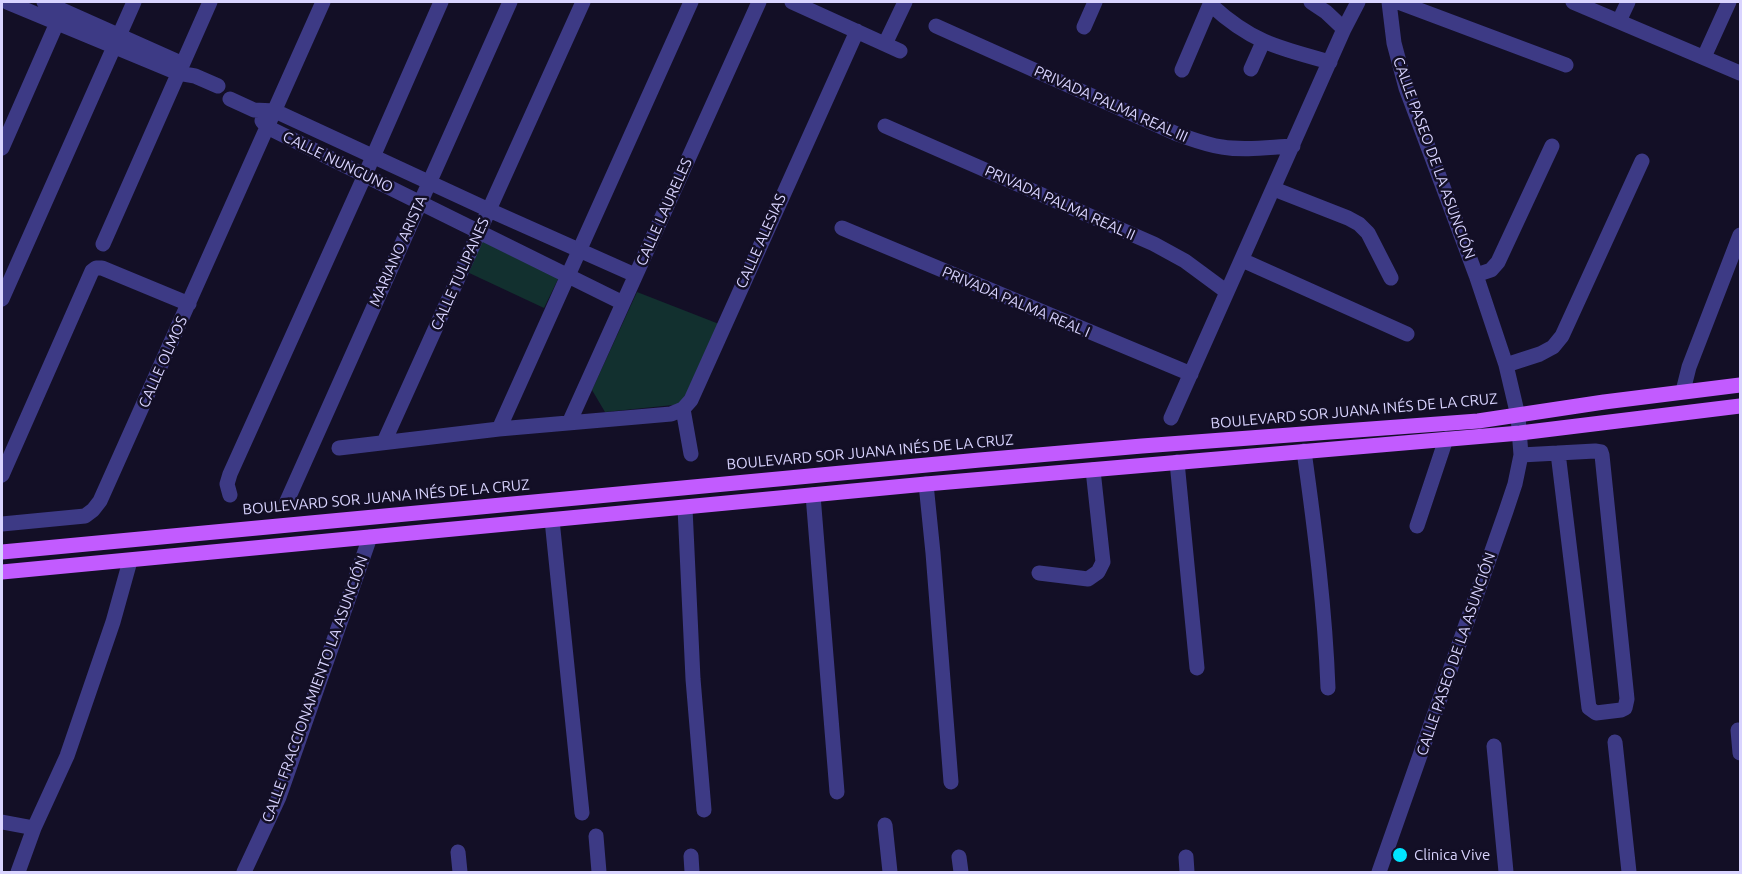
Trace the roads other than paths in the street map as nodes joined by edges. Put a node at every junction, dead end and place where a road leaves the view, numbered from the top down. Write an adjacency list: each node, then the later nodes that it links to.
1 (7, 2): 22 (street)
2 (44, 2): 22 (street)
3 (134, 2): 28 (street)
4 (210, 2): 35 (street)
5 (323, 2): 42 (street, CALLE OLMOS)
6 (441, 2): 48 (street)
7 (510, 2): 51 (street, MARIANO ARISTA)
8 (583, 2): 54 (street, CALLE TULIPANES)
9 (691, 2): 60 (street)
10 (759, 2): 61 (street, CALLE LAURELES)
11 (792, 2): 27 (street)
12 (905, 2): 30 (street)
13 (1095, 2): 25 (street)
14 (1311, 2): 26 (street)
15 (1358, 2): 26 (street)
16 (1389, 2): 62 (street, CALLE PASEO DE LA ASUNCIÓN)
17 (1398, 2): 34 (street)
18 (1573, 2): 23 (street)
19 (1628, 2): 23 (street)
20 (1730, 2): 32 (street)
21 (1211, 3): 29 (street); 37 (street)
22 (62, 12): 28 (street); 47 (street)
23 (1619, 21): 32 (street)
24 (936, 26): 45 (street, PRIVADA PALMA REAL III)
25 (1084, 27)
26 (1344, 29): 33 (street)
27 (857, 31): 30 (street); 74 (street, CALLE ALESIAS)
28 (117, 41): 35 (street); 65 (street)
29 (1263, 42): 33 (street); 36 (street)
30 (885, 44): 31 (street)
31 (900, 51)
32 (1704, 57): 38 (street)
33 (1330, 62): 45 (street)
34 (1566, 65)
35 (180, 69): 39 (street); 58 (street)
36 (1251, 69)
37 (1182, 70)
38 (1740, 73)
39 (218, 86)
40 (230, 99): 41 (street, CALLE NUNGUNO)
41 (254, 110): 42 (street, CALLE NUNGUNO); 44 (street, CALLE NUNGUNO)
42 (275, 111): 44 (street, CALLE OLMOS); 48 (street, CALLE NUNGUNO)
43 (885, 126): 64 (street, PRIVADA PALMA REAL II)
44 (267, 127): 50 (street, CALLE NUNGUNO); 67 (street, CALLE OLMOS)
45 (1293, 146): 52 (street)
46 (1552, 146): 62 (street)
47 (2, 148)
48 (373, 156): 50 (street); 51 (street, CALLE NUNGUNO)
49 (1642, 161): 69 (street)
50 (365, 175): 53 (street, CALLE NUNGUNO); 91 (street)
51 (429, 183): 53 (street, MARIANO ARISTA); 54 (street, CALLE NUNGUNO)
52 (1274, 189): 59 (street); 63 (street)
53 (420, 202): 56 (street, CALLE NUNGUNO); 93 (street, MARIANO ARISTA)
54 (489, 210): 56 (street, CALLE TULIPANES); 60 (street, CALLE NUNGUNO)
55 (842, 228): 70 (street, PRIVADA PALMA REAL I)
56 (479, 232): 60 (street, CALLE NUNGUNO); 81 (street, CALLE TULIPANES)
57 (1740, 235): 72 (street)
58 (103, 244)
59 (1242, 260): 64 (street); 68 (street)
60 (573, 263): 61 (street, CALLE NUNGUNO); 66 (street, CALLE NUNGUNO); 78 (street)
61 (635, 275): 66 (street, CALLE LAURELES)
62 (1476, 275): 69 (street, CALLE PASEO DE LA ASUNCIÓN)
63 (1391, 278)
64 (1227, 292): 70 (street)
65 (2, 299)
66 (623, 303): 77 (street, CALLE LAURELES)
67 (189, 304): 89 (street); 96 (street, CALLE OLMOS)
68 (1407, 334)
69 (1506, 365): 75 (street, CALLE PASEO DE LA ASUNCIÓN)
70 (1191, 374): 76 (street)
71 (1740, 385): 72 (main road, BOULEVARD SOR JUANA INÉS DE LA CRUZ)
72 (1683, 392): 75 (main road, BOULEVARD SOR JUANA INÉS DE LA CRUZ)
73 (1740, 406): 79 (main road)
74 (683, 409): 77 (street); 85 (street)
75 (1518, 416): 79 (street); 99 (main road, BOULEVARD SOR JUANA INÉS DE LA CRUZ)
76 (1171, 418)
77 (569, 423): 78 (street)
78 (499, 429): 81 (street)
79 (1520, 433): 80 (main road); 86 (street, CALLE PASEO DE LA ASUNCIÓN)
80 (1446, 439): 83 (main road); 97 (street)
81 (384, 442): 82 (street)
82 (339, 448)
83 (1304, 452): 87 (main road); 104 (street)
84 (1558, 453): 84 (street); 86 (street)
85 (691, 454)
86 (1521, 455): 127 (street, CALLE PASEO DE LA ASUNCIÓN)
87 (1177, 462): 88 (main road); 103 (street)
88 (1093, 470): 90 (main road); 102 (street)
89 (2, 476)
90 (927, 484): 92 (main road); 109 (street)
91 (230, 495)
92 (813, 495): 94 (main road); 110 (street)
93 (287, 501)
94 (685, 508): 95 (main road); 111 (street)
95 (552, 520): 98 (main road); 112 (street)
96 (2, 524)
97 (1417, 526)
98 (370, 537): 100 (main road); 121 (street, CALLE FRACCIONAMIENTO LA ASUNCIÓN)
99 (2, 552)
100 (130, 561): 101 (main road); 115 (street)
101 (2, 573)
102 (1040, 573)
103 (1197, 668)
104 (1328, 688)
105 (1738, 730): 108 (street)
106 (1615, 742): 129 (street)
107 (1494, 746): 128 (street)
108 (1740, 753)
109 (951, 782)
110 (837, 792)
111 (704, 810)
112 (582, 813)
113 (2, 822): 115 (street)
114 (885, 825): 125 (street)
115 (34, 828): 120 (street)
116 (596, 836): 123 (street)
117 (458, 852): 122 (street)
118 (691, 856): 124 (street)
119 (1186, 856): 126 (street)
120 (18, 873)
121 (244, 873)
122 (459, 873)
123 (599, 873)
124 (692, 873)
125 (890, 873)
126 (1187, 873)
127 (1379, 873)
128 (1506, 873)
129 (1629, 873)

